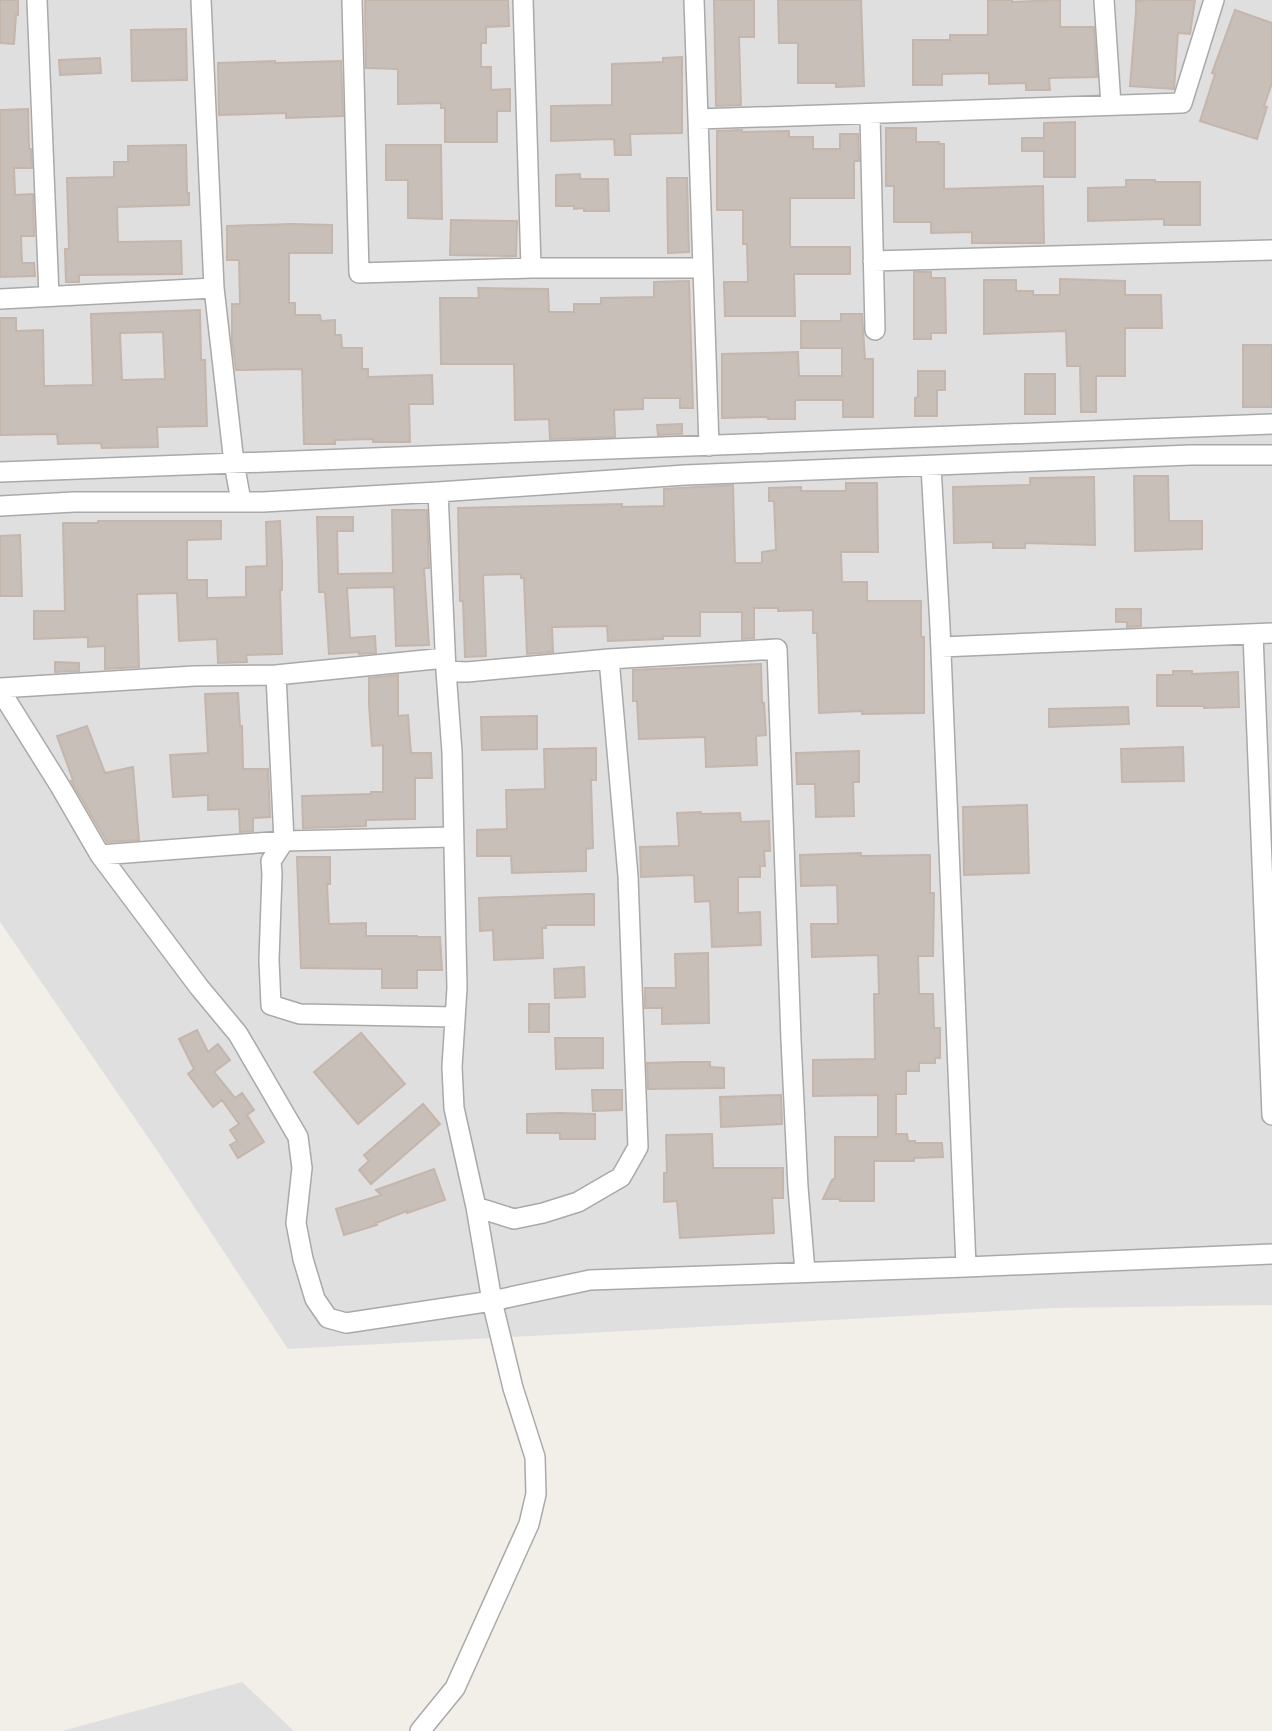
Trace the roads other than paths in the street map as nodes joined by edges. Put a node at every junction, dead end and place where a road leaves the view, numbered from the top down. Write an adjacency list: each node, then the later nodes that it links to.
1 (37, 0): 16 (street)
2 (201, 0): 15 (street)
3 (352, 0): 13 (street)
4 (523, 0): 13 (street)
5 (694, 0): 10 (street)
6 (1104, 0): 8 (street)
7 (1214, 0): 8 (street)
8 (1111, 105): 9 (street)
9 (870, 114): 10 (street); 12 (street)
10 (698, 120): 14 (street)
11 (1272, 250): 12 (street)
12 (873, 261): 18 (street)
13 (531, 268): 14 (street)
14 (703, 268): 20 (street)
15 (214, 288): 16 (street); 22 (street)
16 (49, 296): 17 (street)
17 (0, 299)
18 (875, 330)
19 (1272, 424): 20 (street)
20 (717, 446): 22 (street); 26 (street)
21 (1272, 455): 23 (street)
22 (234, 463): 24 (street); 28 (street)
23 (931, 466): 26 (street); 32 (street)
24 (73, 469): 25 (street); 29 (street)
25 (0, 472)
26 (730, 473): 27 (street)
27 (438, 492): 28 (street); 34 (street)
28 (241, 501): 29 (street)
29 (74, 502): 30 (street)
30 (0, 506)
31 (1263, 634): 32 (street); 41 (street)
32 (941, 647): 44 (street)
33 (609, 659): 34 (street); 42 (street); 45 (street)
34 (446, 665): 35 (street); 37 (street)
35 (276, 674): 36 (street); 38 (street)
36 (0, 689): 39 (street)
37 (453, 837): 38 (street); 40 (street)
38 (284, 841): 39 (street); 40 (street)
39 (100, 855): 46 (street)
40 (454, 1017): 42 (street)
41 (1272, 1115)
42 (475, 1207): 46 (street)
43 (1272, 1254): 44 (street)
44 (966, 1267): 45 (street)
45 (805, 1272): 46 (street)
46 (492, 1301): 47 (street)
47 (419, 1731)

